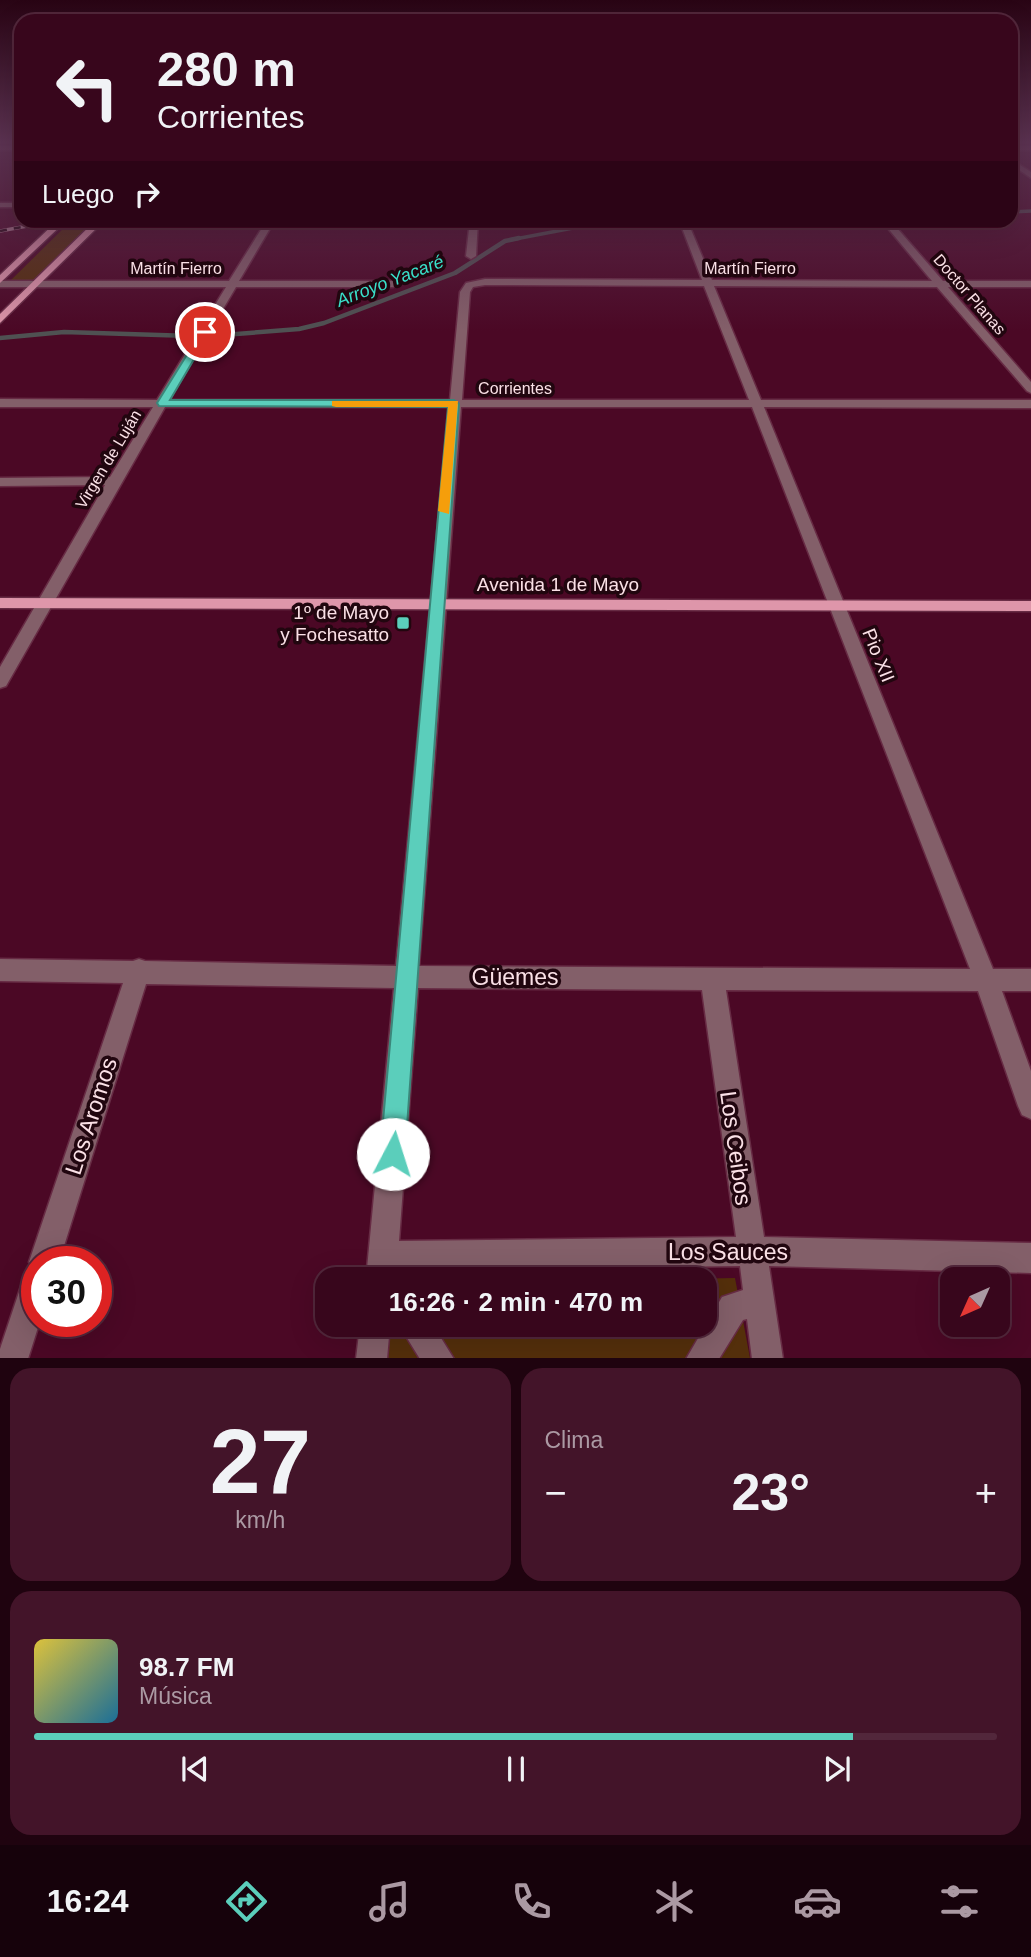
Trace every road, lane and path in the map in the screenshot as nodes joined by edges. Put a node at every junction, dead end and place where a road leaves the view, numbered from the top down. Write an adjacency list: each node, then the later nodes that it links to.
1 (55, 228): 8 (main road)
2 (93, 228): 9 (main road)
3 (266, 228): 10 (street, Virgen de Luján)
4 (473, 228): 7 (street)
5 (686, 228): 12 (street, Pio XII)
6 (892, 228): 13 (street, Doctor Planas)
7 (471, 256)
8 (0, 282): 9 (street, Martín Fierro)
9 (35, 284): 10 (street, Martín Fierro); 15 (main road)
10 (234, 284): 11 (street, Martín Fierro); 18 (street, Virgen de Luján)
11 (393, 284)
12 (710, 284): 13 (street, Martín Fierro); 19 (street, Pio XII); 20 (street, Martín Fierro)
13 (940, 284): 14 (street, Martín Fierro); 16 (street, Doctor Planas)
14 (1031, 284)
15 (0, 320)
16 (1031, 388)
17 (0, 402): 18 (street, Corrientes)
18 (163, 403): 20 (street, Corrientes); 22 (street, Virgen de Luján)
19 (756, 403): 20 (street, Corrientes); 21 (street, Corrientes); 27 (street, Pio XII)
20 (454, 404): 26 (street)
21 (1031, 404)
22 (114, 481): 23 (street); 25 (street, Virgen de Luján)
23 (0, 482)
24 (0, 603): 25 (main road, Avenida 1 de Mayo)
25 (45, 603): 26 (main road, Avenida 1 de Mayo); 29 (street, Virgen de Luján)
26 (437, 604): 27 (main road, Avenida 1 de Mayo); 32 (street)
27 (837, 606): 28 (main road, Avenida 1 de Mayo); 34 (street, Pio XII)
28 (1031, 606)
29 (0, 682)
30 (0, 970): 31 (street, Güemes)
31 (139, 970): 32 (street, Güemes); 37 (street, Los Aromos)
32 (409, 977): 33 (street, Güemes); 40 (street)
33 (712, 978): 34 (street, Güemes); 38 (street, Los Ceibos)
34 (986, 980): 35 (street, Güemes); 36 (street, Pio XII)
35 (1031, 980)
36 (1031, 1106)
37 (49, 1246)
38 (750, 1251): 39 (street, Los Sauces); 41 (street, Los Sauces); 42 (street, Los Ceibos)
39 (1031, 1258)
40 (382, 1267)
41 (404, 1267)
42 (758, 1300): 49 (street); 50 (street, Los Ceibos)
43 (21, 1332): 46 (street)
44 (374, 1337): 47 (street)
45 (423, 1337): 48 (street)
46 (12, 1358)
47 (371, 1358)
48 (438, 1358)
49 (702, 1358)
50 (768, 1358)

